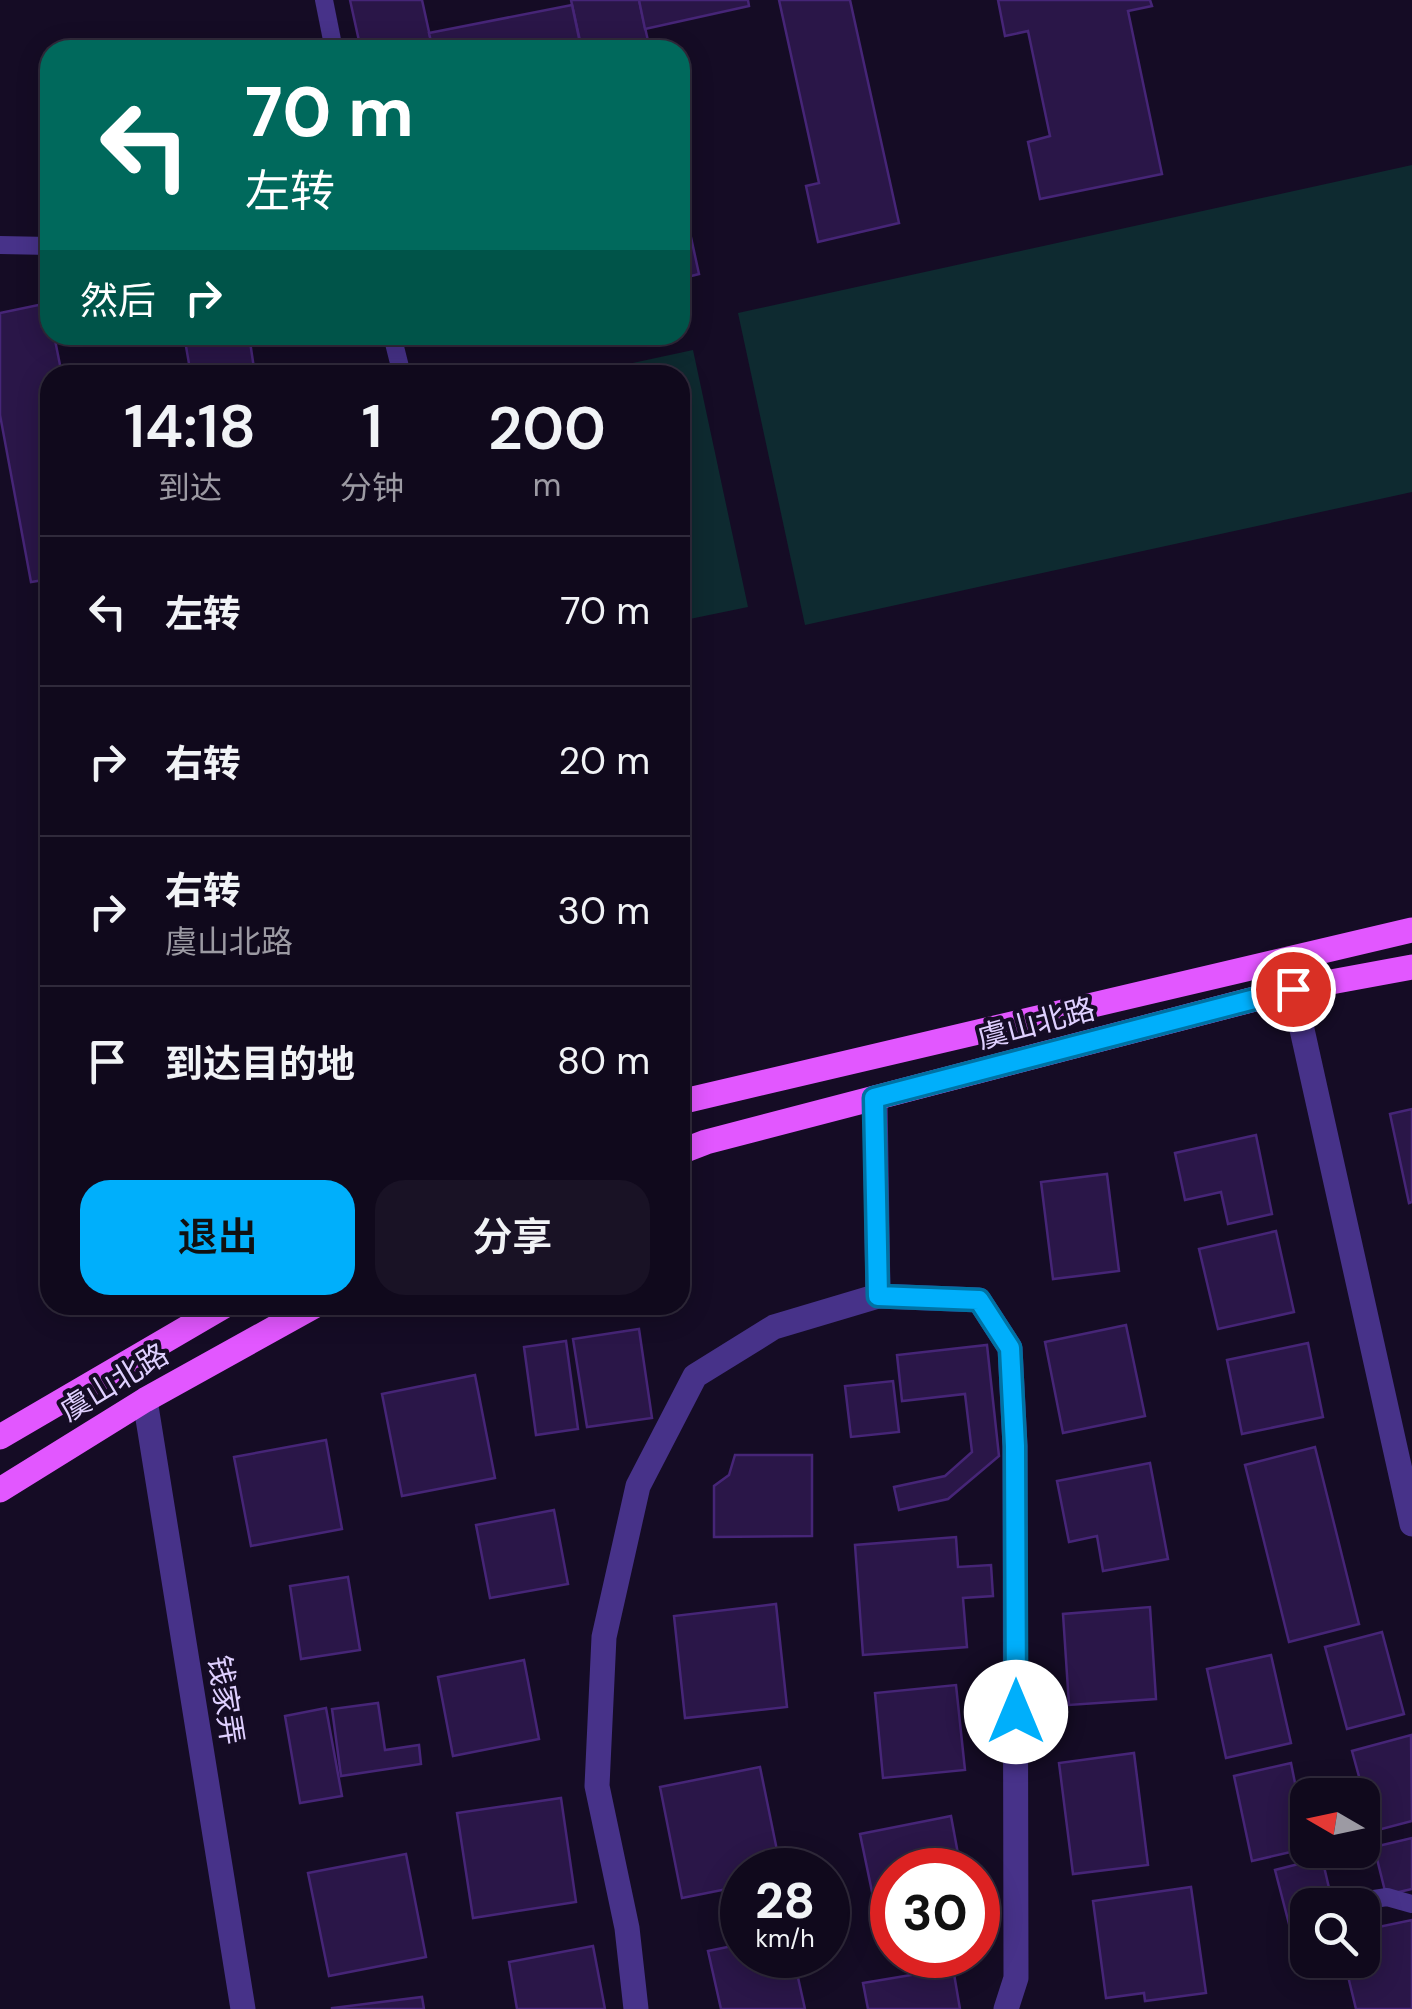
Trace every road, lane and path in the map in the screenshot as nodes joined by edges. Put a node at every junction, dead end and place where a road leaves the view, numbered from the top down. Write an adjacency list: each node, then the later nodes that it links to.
1 (324, 0): 2 (lane)
2 (332, 40)
3 (0, 245): 4 (lane)
4 (40, 246)
5 (1412, 930): 9 (main road, 虞山北路)
6 (1412, 967): 7 (main road, 虞山北路)
7 (1293, 989): 8 (main road, 虞山北路); 17 (street)
8 (874, 1098): 10 (main road, 虞山北路); 11 (street)
9 (690, 1100)
10 (690, 1149)
11 (878, 1296): 21 (street); 22 (street)
12 (209, 1315): 15 (main road, 虞山北路)
13 (298, 1315): 14 (main road, 虞山北路)
14 (145, 1400): 16 (main road, 虞山北路); 20 (street, 钱家弄)
15 (0, 1438)
16 (0, 1490)
17 (1412, 1524)
18 (1380, 1897): 19 (lane)
19 (1412, 1904)
20 (243, 2009)
21 (636, 2009)
22 (1006, 2009)

